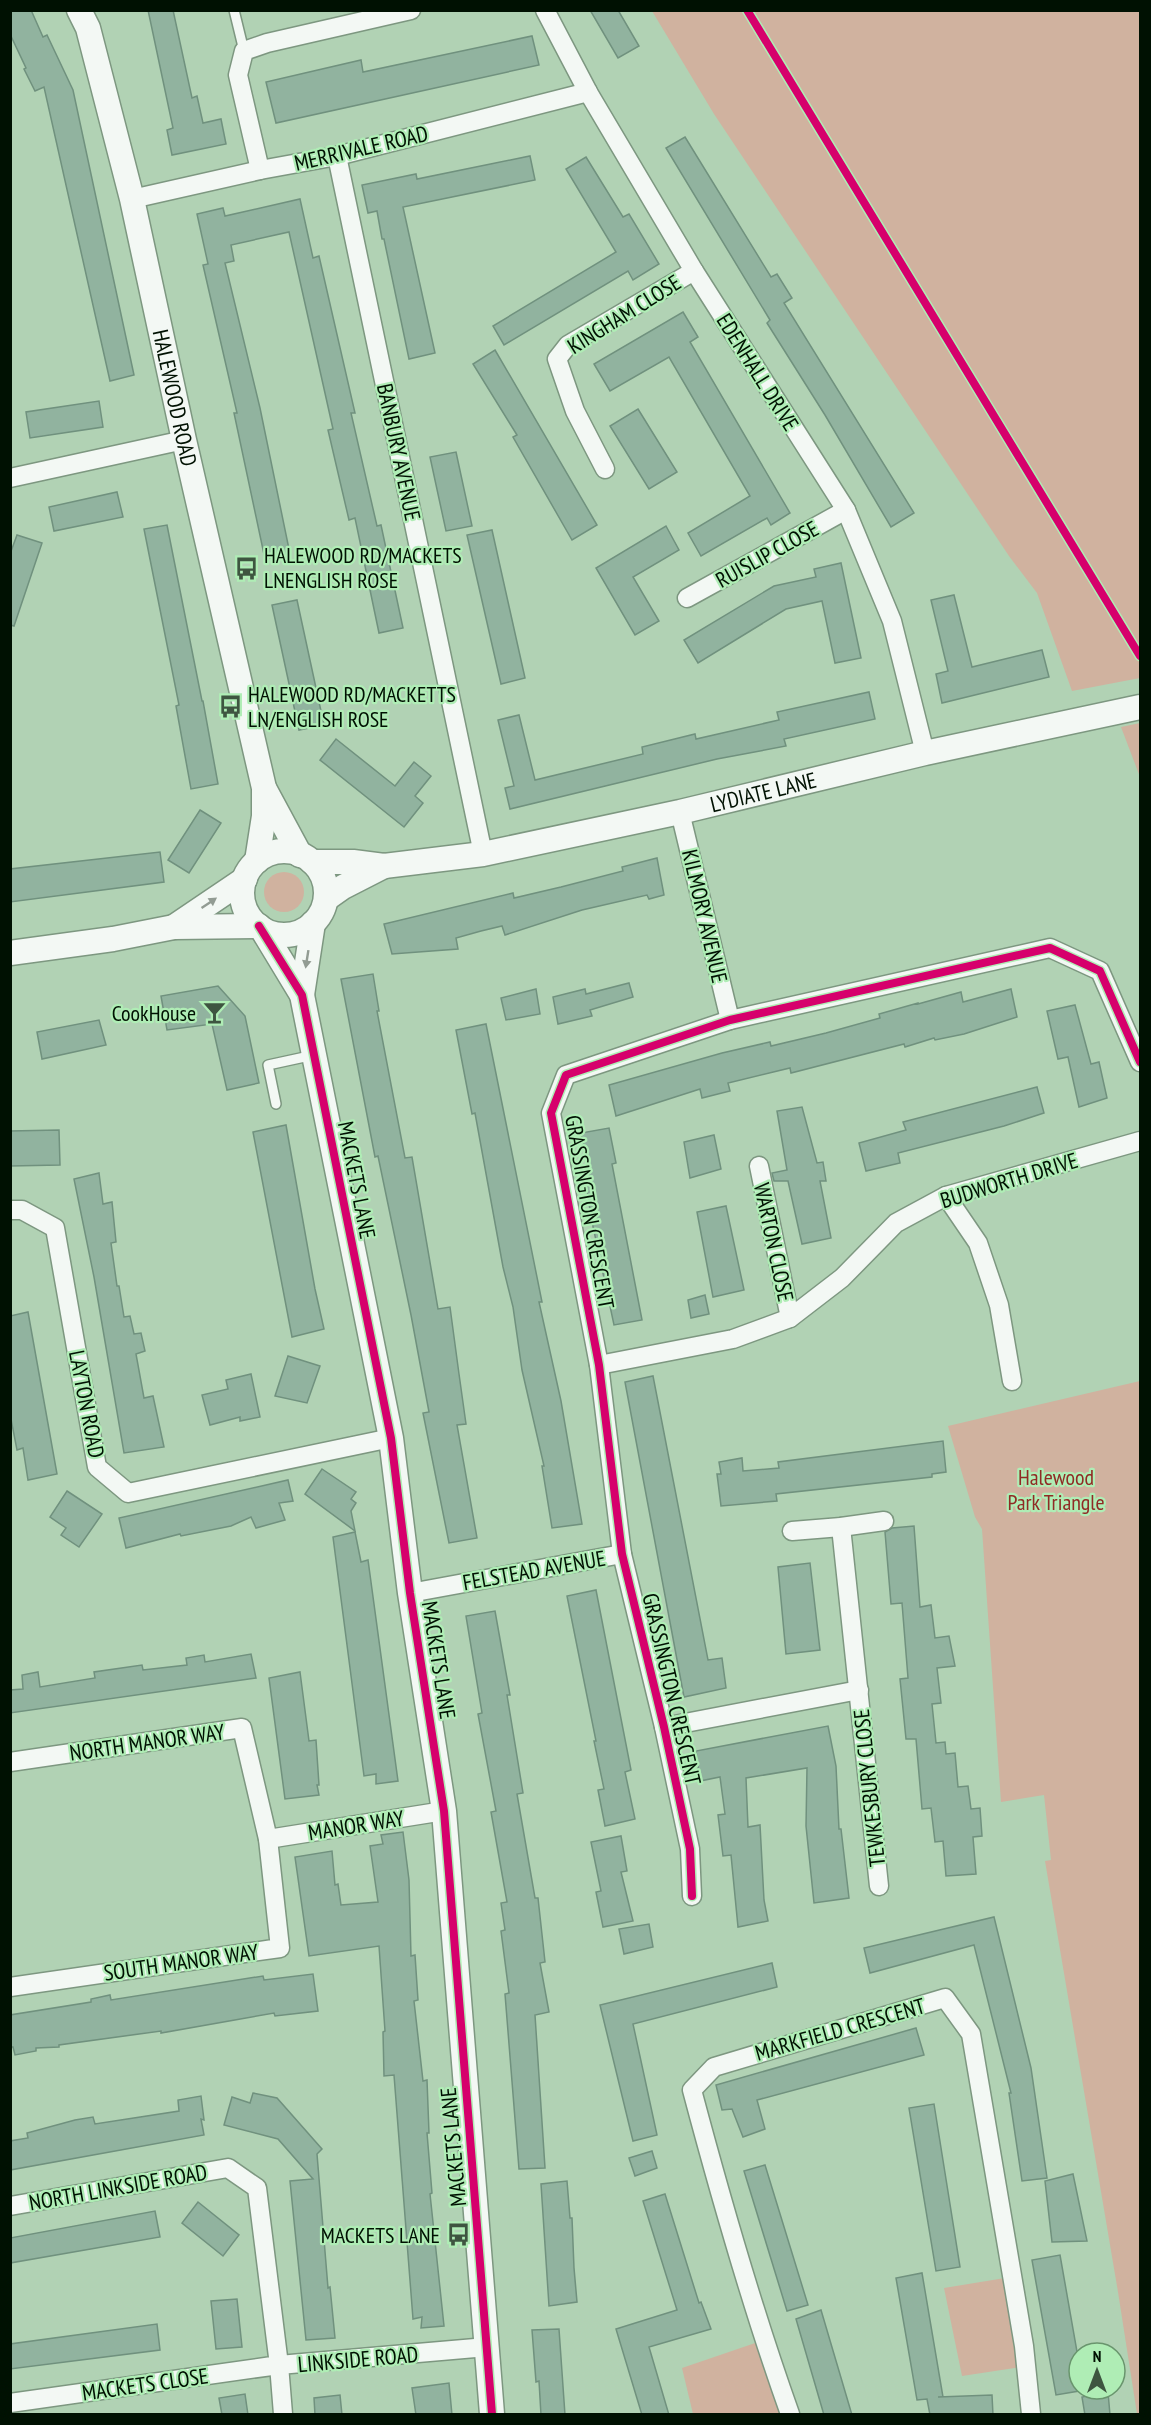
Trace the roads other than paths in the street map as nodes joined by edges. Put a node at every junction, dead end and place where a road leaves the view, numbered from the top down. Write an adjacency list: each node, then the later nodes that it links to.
1 (80, 10): 9 (street, HALEWOOD ROAD)
2 (234, 10): 5 (lane)
3 (411, 10): 5 (street)
4 (545, 10): 6 (street, EDENHALL DRIVE)
5 (244, 51): 8 (street)
6 (588, 92): 7 (street, MERRIVALE ROAD); 10 (street, EDENHALL DRIVE)
7 (337, 156): 8 (street, MERRIVALE ROAD); 20 (street, BANBURY AVENUE)
8 (260, 170): 9 (street, MERRIVALE ROAD)
9 (132, 199): 11 (street, HALEWOOD ROAD)
10 (694, 271): 12 (street, KINGHAM CLOSE); 14 (street, EDENHALL DRIVE)
11 (184, 440): 13 (street); 18 (street, HALEWOOD ROAD)
12 (604, 469)
13 (10, 478)
14 (846, 510): 15 (street, RUISLIP CLOSE); 17 (street, EDENHALL DRIVE)
15 (687, 598)
16 (1140, 707): 17 (street, LYDIATE LANE)
17 (925, 753): 19 (street, LYDIATE LANE)
18 (264, 788): 21 (street, HALEWOOD ROAD); 23 (street, HALEWOOD ROAD)
19 (680, 812): 20 (street, LYDIATE LANE); 30 (street, KILMORY AVENUE)
20 (483, 854): 22 (street, LYDIATE LANE)
21 (306, 858): 22 (street, LYDIATE LANE); 23 (street); 24 (street)
22 (384, 866): 24 (street, LYDIATE LANE)
23 (251, 870): 26 (street, one-way to 23); 27 (street)
24 (326, 899): 25 (street)
25 (313, 923): 27 (street); 29 (street, MACKETS LANE, one-way to 29)
26 (174, 927): 27 (street); 28 (street)
27 (260, 928): 29 (street, MACKETS LANE)
28 (10, 953)
29 (302, 994): 31 (street, MACKETS LANE)
30 (730, 1020): 32 (street, GRASSINGTON CRESCENT); 39 (street, GRASSINGTON CRESCENT)
31 (314, 1055): 33 (lane); 41 (street, MACKETS LANE)
32 (1140, 1062)
33 (276, 1104)
34 (1140, 1142): 36 (street, BUDWORTH DRIVE)
35 (759, 1166): 38 (street, WARTON CLOSE)
36 (946, 1196): 38 (street, BUDWORTH DRIVE); 40 (street)
37 (10, 1210): 41 (street, LAYTON ROAD)
38 (790, 1318): 39 (street, BUDWORTH DRIVE)
39 (599, 1365): 45 (street, GRASSINGTON CRESCENT)
40 (1012, 1381)
41 (391, 1438): 46 (street, MACKETS LANE)
42 (884, 1521): 43 (street)
43 (841, 1527): 44 (street); 47 (street, TEWKESBURY CLOSE)
44 (792, 1531)
45 (622, 1554): 46 (street, FELSTEAD AVENUE); 48 (street, GRASSINGTON CRESCENT)
46 (410, 1593): 50 (street, MACKETS LANE)
47 (859, 1690): 48 (street, TEWKESBURY CLOSE); 52 (street, TEWKESBURY CLOSE)
48 (664, 1726): 53 (street, GRASSINGTON CRESCENT)
49 (10, 1762): 51 (street, NORTH MANOR WAY)
50 (444, 1811): 51 (street, MANOR WAY); 56 (street, MACKETS LANE)
51 (268, 1839): 54 (street, SOUTH MANOR WAY)
52 (879, 1886)
53 (692, 1896)
54 (10, 1987)
55 (10, 2206): 57 (street, NORTH LINKSIDE ROAD)
56 (487, 2347): 57 (street, LINKSIDE ROAD); 60 (street, MACKETS LANE)
57 (279, 2365): 58 (street, MACKETS CLOSE); 59 (street, LINKSIDE ROAD)
58 (10, 2403)
59 (283, 2415)
60 (492, 2415)
61 (790, 2415): 62 (street, MARKFIELD CRESCENT)
62 (1031, 2415)

